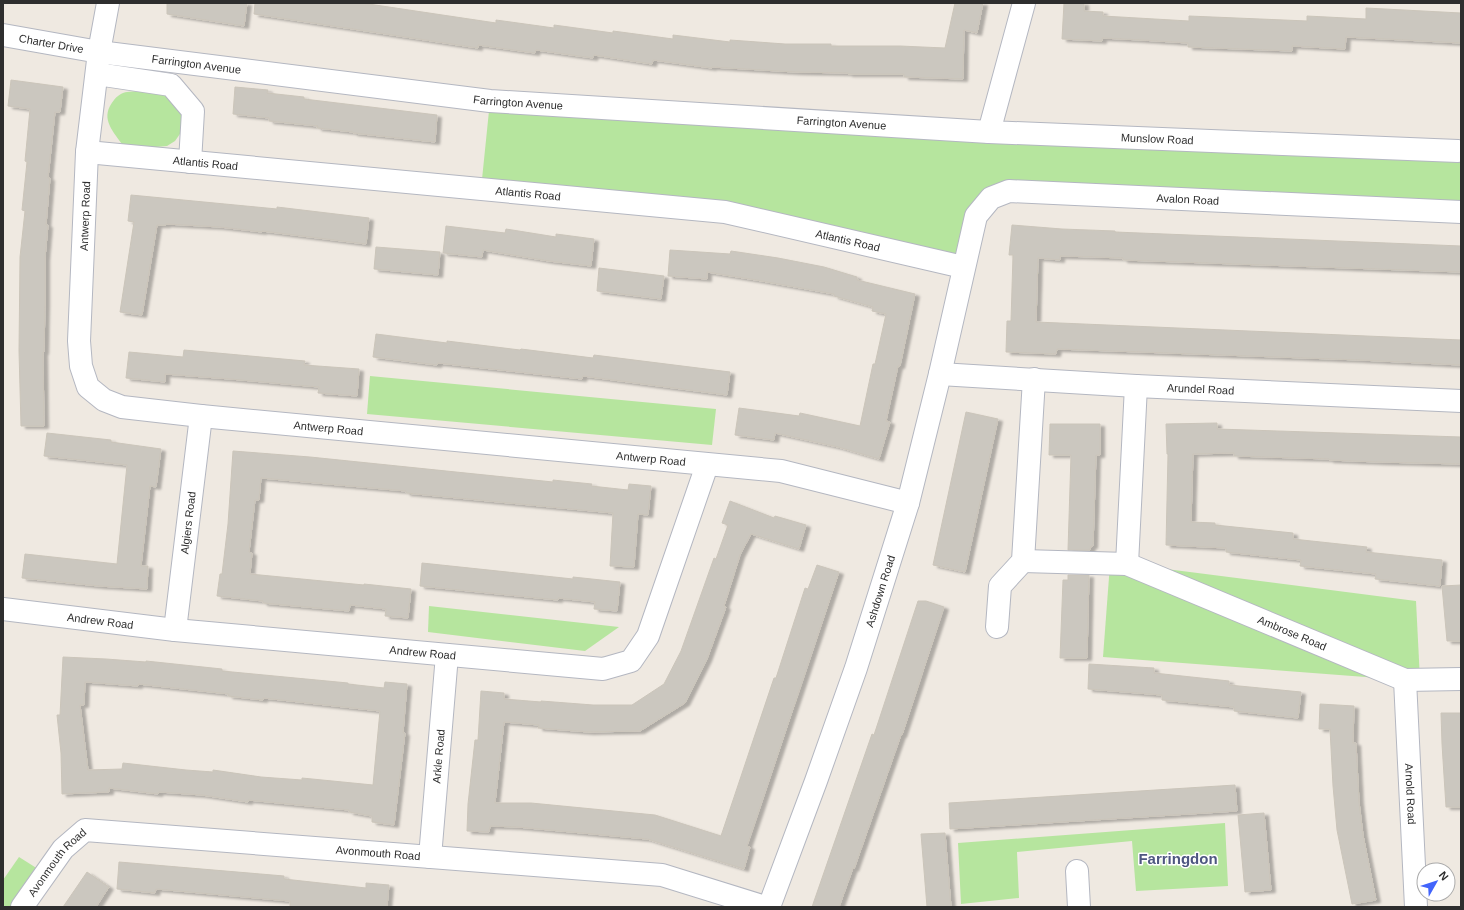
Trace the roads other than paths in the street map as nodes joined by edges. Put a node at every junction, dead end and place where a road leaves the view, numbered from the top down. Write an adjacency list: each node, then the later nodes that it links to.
1 (108, 3): 4 (street)
2 (1024, 3): 6 (street)
3 (3, 36): 4 (street, Charter Drive)
4 (99, 52): 5 (street, Antwerp Road); 6 (street, Farrington Avenue)
5 (97, 74): 8 (street, Antwerp Road); 9 (street)
6 (989, 132): 7 (street, Munslow Road)
7 (1458, 151)
8 (87, 152): 9 (street, Atlantis Road); 16 (street, Antwerp Road)
9 (190, 162): 11 (street, Atlantis Road)
10 (1461, 212): 11 (street, Avalon Road)
11 (964, 267): 12 (street, Ashdown Road)
12 (940, 374): 13 (street, Arundel Road); 18 (street, Ashdown Road)
13 (1034, 379): 14 (street, Arundel Road); 19 (street)
14 (1136, 386): 15 (street, Arundel Road); 20 (street)
15 (1461, 401)
16 (200, 416): 17 (street, Antwerp Road); 23 (street, Algiers Road)
17 (707, 465): 18 (street, Antwerp Road); 24 (street, Andrew Road)
18 (908, 503): 31 (street, Ashdown Road)
19 (1023, 561): 20 (street, Ambrose Road); 22 (street)
20 (1127, 564): 26 (street, Ambrose Road)
21 (3, 609): 23 (street, Andrew Road)
22 (997, 626)
23 (175, 630): 24 (street, Andrew Road)
24 (447, 655): 27 (street, Arkle Road)
25 (1461, 679): 26 (street, Ambrose Road)
26 (1405, 680): 33 (street, Arnold Road)
27 (430, 857): 29 (street, Avonmouth Road); 30 (street, Avonmouth Road)
28 (1077, 870): 32 (street)
29 (22, 907)
30 (765, 907)
31 (769, 907)
32 (1079, 907)
33 (1416, 907)

